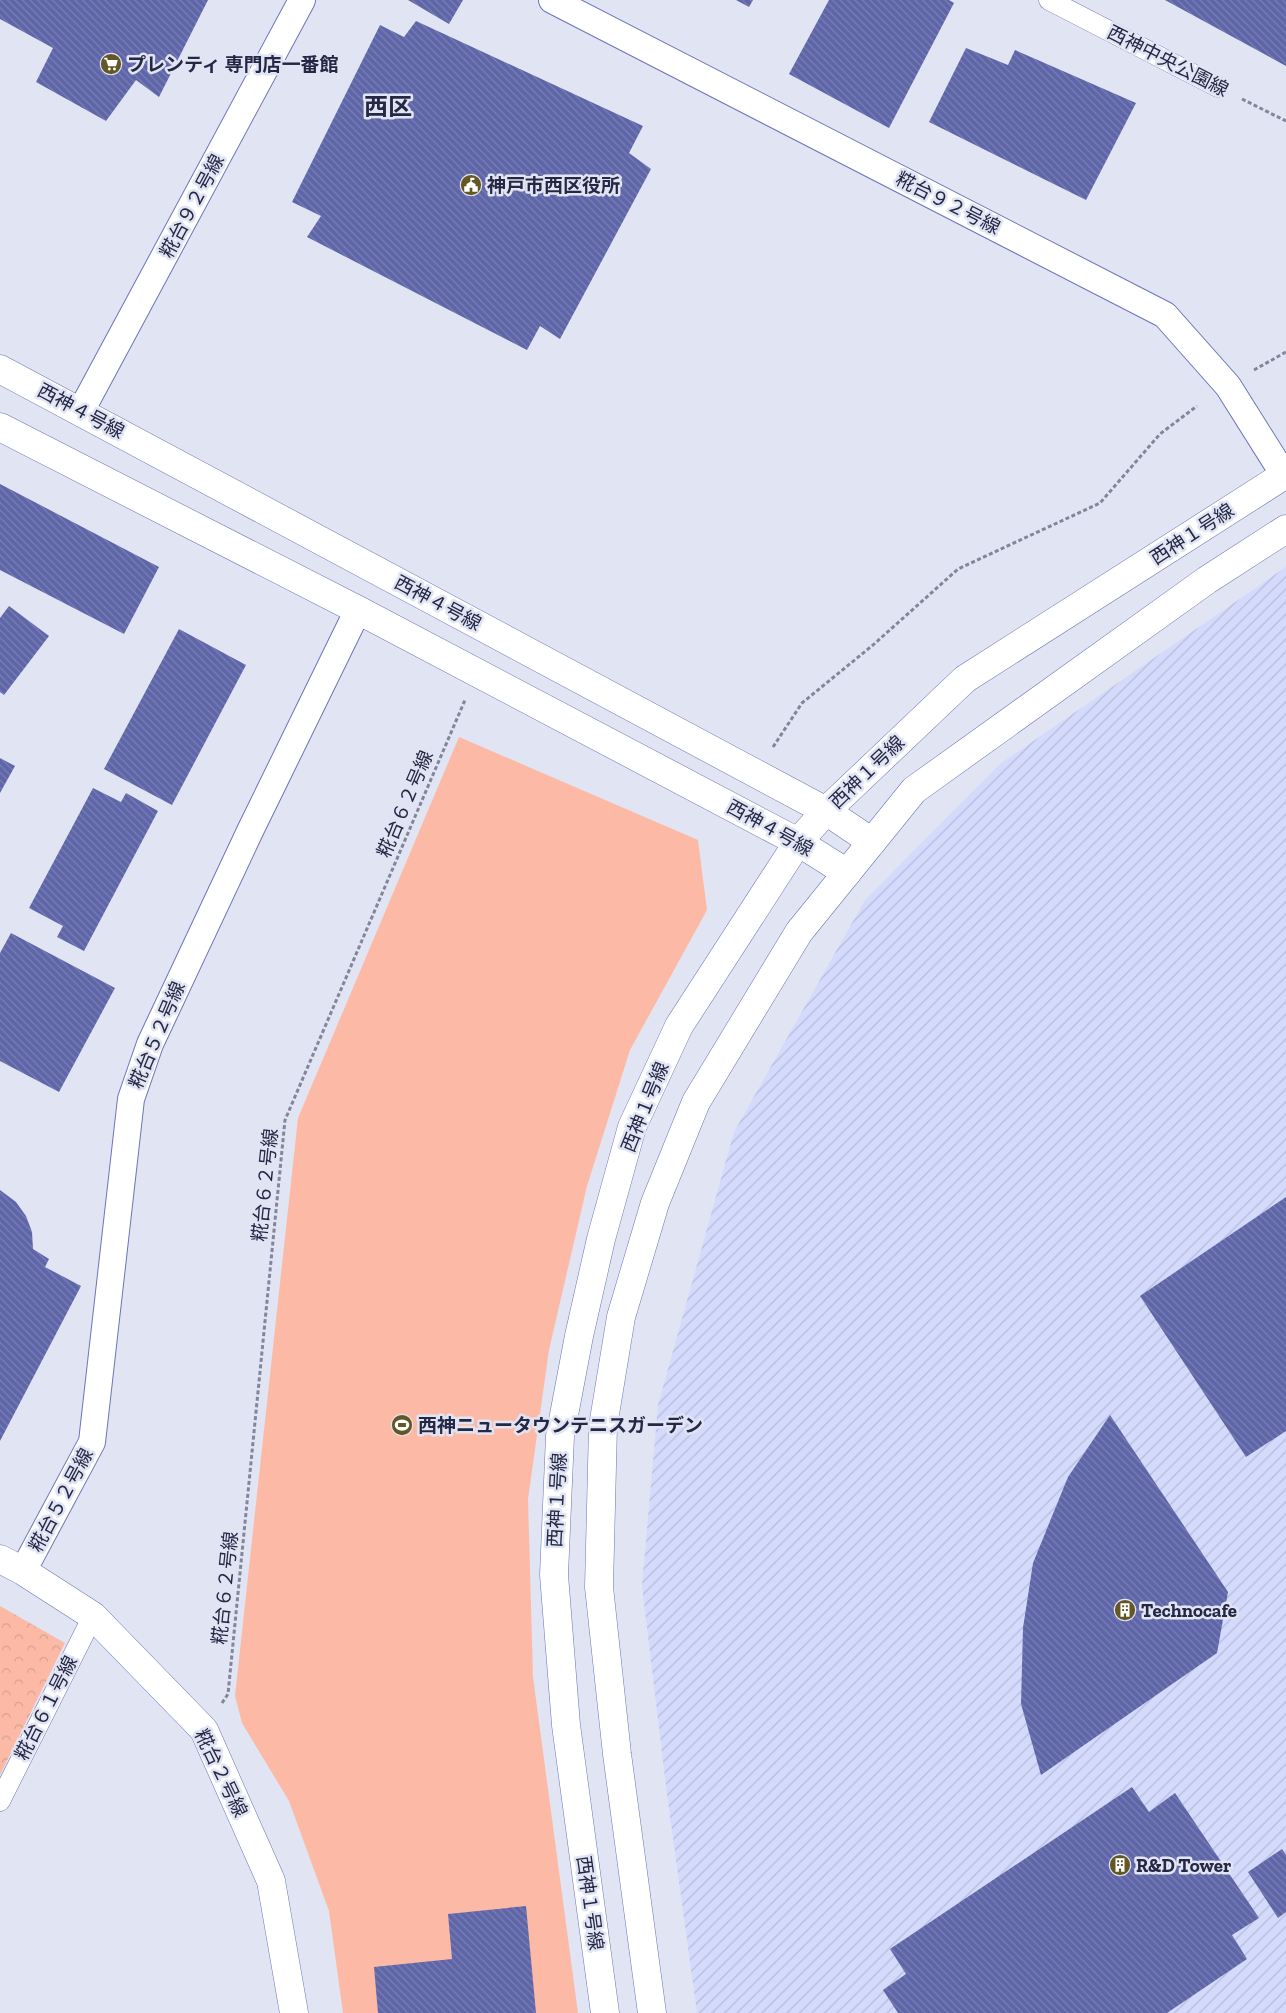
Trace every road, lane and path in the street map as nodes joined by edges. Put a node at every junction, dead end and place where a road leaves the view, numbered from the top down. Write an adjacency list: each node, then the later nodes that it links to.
1 (302, 0): 10 (street, 糀台９２号線)
2 (552, 0): 12 (street, 糀台９２号線)
3 (1049, 0): 4 (street, 西神中央公園線)
4 (1218, 86): 5 (path, 西神中央公園線)
5 (1286, 121)
6 (1286, 352): 8 (path)
7 (0, 369): 10 (street, 西神４号線)
8 (1253, 371)
9 (1196, 406): 16 (path)
10 (81, 411): 16 (street, 西神４号線)
11 (0, 427): 14 (street, 西神４号線)
12 (1285, 474): 17 (street, 西神１号線)
13 (1286, 529): 19 (street)
14 (358, 610): 15 (street, 西神４号線); 21 (street, 糀台５２号線)
15 (477, 672): 18 (street, 西神４号線); 23 (path, 糀台６２号線)
16 (753, 772): 17 (street, 西神４号線)
17 (826, 810): 18 (street, 西神１号線); 19 (street, 西神４号線)
18 (798, 842): 20 (street, 西神４号線); 26 (street, 西神１号線)
19 (872, 842): 20 (street)
20 (847, 873): 27 (street)
21 (11, 1565): 22 (street, 糀台２号線)
22 (93, 1616): 23 (street, 糀台２号線); 24 (street, 糀台６１号線)
23 (204, 1730): 25 (street, 糀台２号線)
24 (0, 1800)
25 (294, 2013)
26 (605, 2013)
27 (652, 2013)

